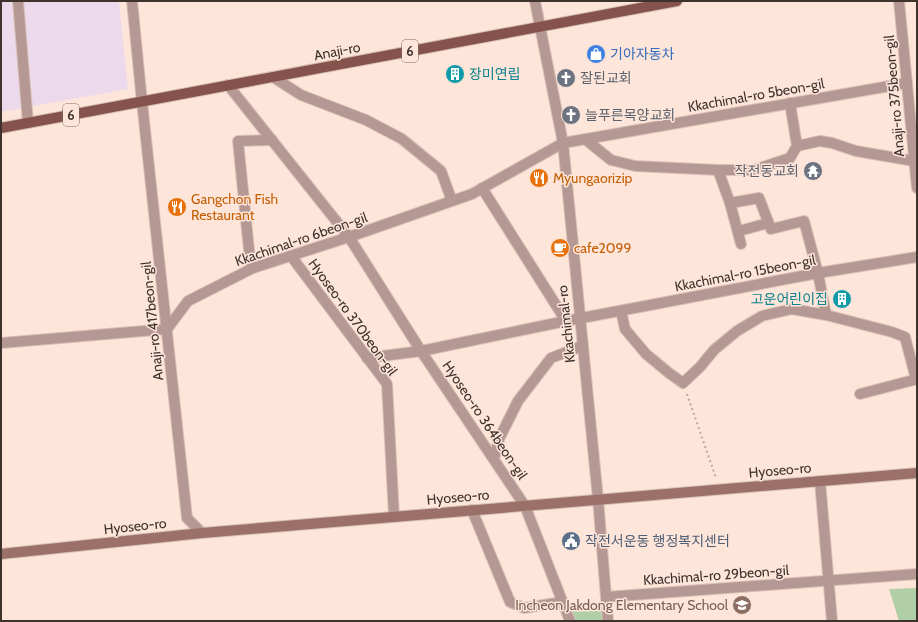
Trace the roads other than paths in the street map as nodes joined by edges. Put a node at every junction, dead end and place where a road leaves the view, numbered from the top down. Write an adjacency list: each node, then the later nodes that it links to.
1 (18, 1): 12 (street)
2 (132, 1): 10 (street, Anaji-ro 417beon-gil)
3 (536, 1): 6 (street, Kkachimal-ro)
4 (678, 1): 6 (main road, Anaji-ro / 6)
5 (899, 1): 8 (street, Anaji-ro 375beon-gil)
6 (541, 26): 7 (main road, Anaji-ro / 6); 16 (street, Kkachimal-ro)
7 (273, 77): 9 (main road, Anaji-ro / 6); 22 (street)
8 (907, 82): 11 (street, Kkachimal-ro 5beon-gil); 18 (street, Anaji-ro 375beon-gil)
9 (228, 85): 10 (main road, Anaji-ro / 6); 15 (street, Hyoseo-ro 364beon-gil)
10 (142, 102): 12 (main road, Anaji-ro / 6); 36 (street, Anaji-ro 417beon-gil)
11 (790, 103): 14 (street, Kkachimal-ro 5beon-gil); 17 (street)
12 (28, 123): 13 (main road, Anaji-ro / 6)
13 (1, 128)
14 (585, 139): 16 (street, Kkachimal-ro 5beon-gil); 19 (street)
15 (272, 140): 26 (street, Hyoseo-ro 364beon-gil); 30 (street)
16 (563, 143): 20 (street, Kkachimal-ro 6beon-gil); 34 (street, Kkachimal-ro)
17 (797, 146): 18 (street); 19 (street)
18 (914, 161): 21 (street, Anaji-ro 375beon-gil)
19 (718, 170): 23 (street)
20 (482, 188): 22 (street, Kkachimal-ro 6beon-gil); 35 (street)
21 (917, 188)
22 (452, 201): 26 (street, Kkachimal-ro 6beon-gil)
23 (730, 203): 24 (street); 25 (street)
24 (768, 223): 25 (street); 31 (street)
25 (739, 232): 27 (street)
26 (349, 237): 28 (street, Kkachimal-ro 6beon-gil); 39 (street, Hyoseo-ro 364beon-gil)
27 (741, 244)
28 (291, 256): 30 (street, Kkachimal-ro 6beon-gil); 40 (street, Hyoseo-ro 370beon-gil)
29 (917, 257): 31 (street, Kkachimal-ro 15beon-gil)
30 (253, 268): 36 (street, Kkachimal-ro 6beon-gil)
31 (818, 273): 32 (street, Kkachimal-ro 15beon-gil); 33 (street)
32 (621, 311): 33 (street); 34 (street, Kkachimal-ro 15beon-gil)
33 (826, 316): 41 (street)
34 (580, 318): 35 (street, Kkachimal-ro 15beon-gil); 38 (street, Kkachimal-ro)
35 (566, 321): 39 (street, Kkachimal-ro 15beon-gil)
36 (167, 329): 37 (street); 50 (street, Anaji-ro 417beon-gil)
37 (1, 343)
38 (582, 345): 43 (street); 46 (street, Kkachimal-ro)
39 (421, 351): 40 (street, Kkachimal-ro 15beon-gil); 43 (street, Hyoseo-ro 364beon-gil)
40 (367, 358): 49 (street, Hyoseo-ro 370beon-gil)
41 (917, 379): 42 (street)
42 (860, 394)
43 (494, 459): 47 (street, Hyoseo-ro 364beon-gil)
44 (917, 473): 45 (street, Hyoseo-ro)
45 (820, 481): 46 (street, Hyoseo-ro); 53 (street)
46 (598, 499): 47 (street, Hyoseo-ro); 54 (street, Kkachimal-ro)
47 (525, 506): 48 (street, Hyoseo-ro); 55 (street, Hyoseo-ro 364beon-gil)
48 (472, 510): 49 (street, Hyoseo-ro); 55 (street)
49 (394, 516): 50 (street, Hyoseo-ro)
50 (202, 533): 51 (street, Hyoseo-ro)
51 (1, 554)
52 (917, 574): 53 (street, Kkachimal-ro 29beon-gil)
53 (828, 581): 54 (street, Kkachimal-ro 29beon-gil); 58 (street)
54 (606, 597): 57 (street, Kkachimal-ro)
55 (563, 602): 56 (street, Hyoseo-ro 364beon-gil)
56 (570, 621)
57 (608, 621)
58 (832, 621)

